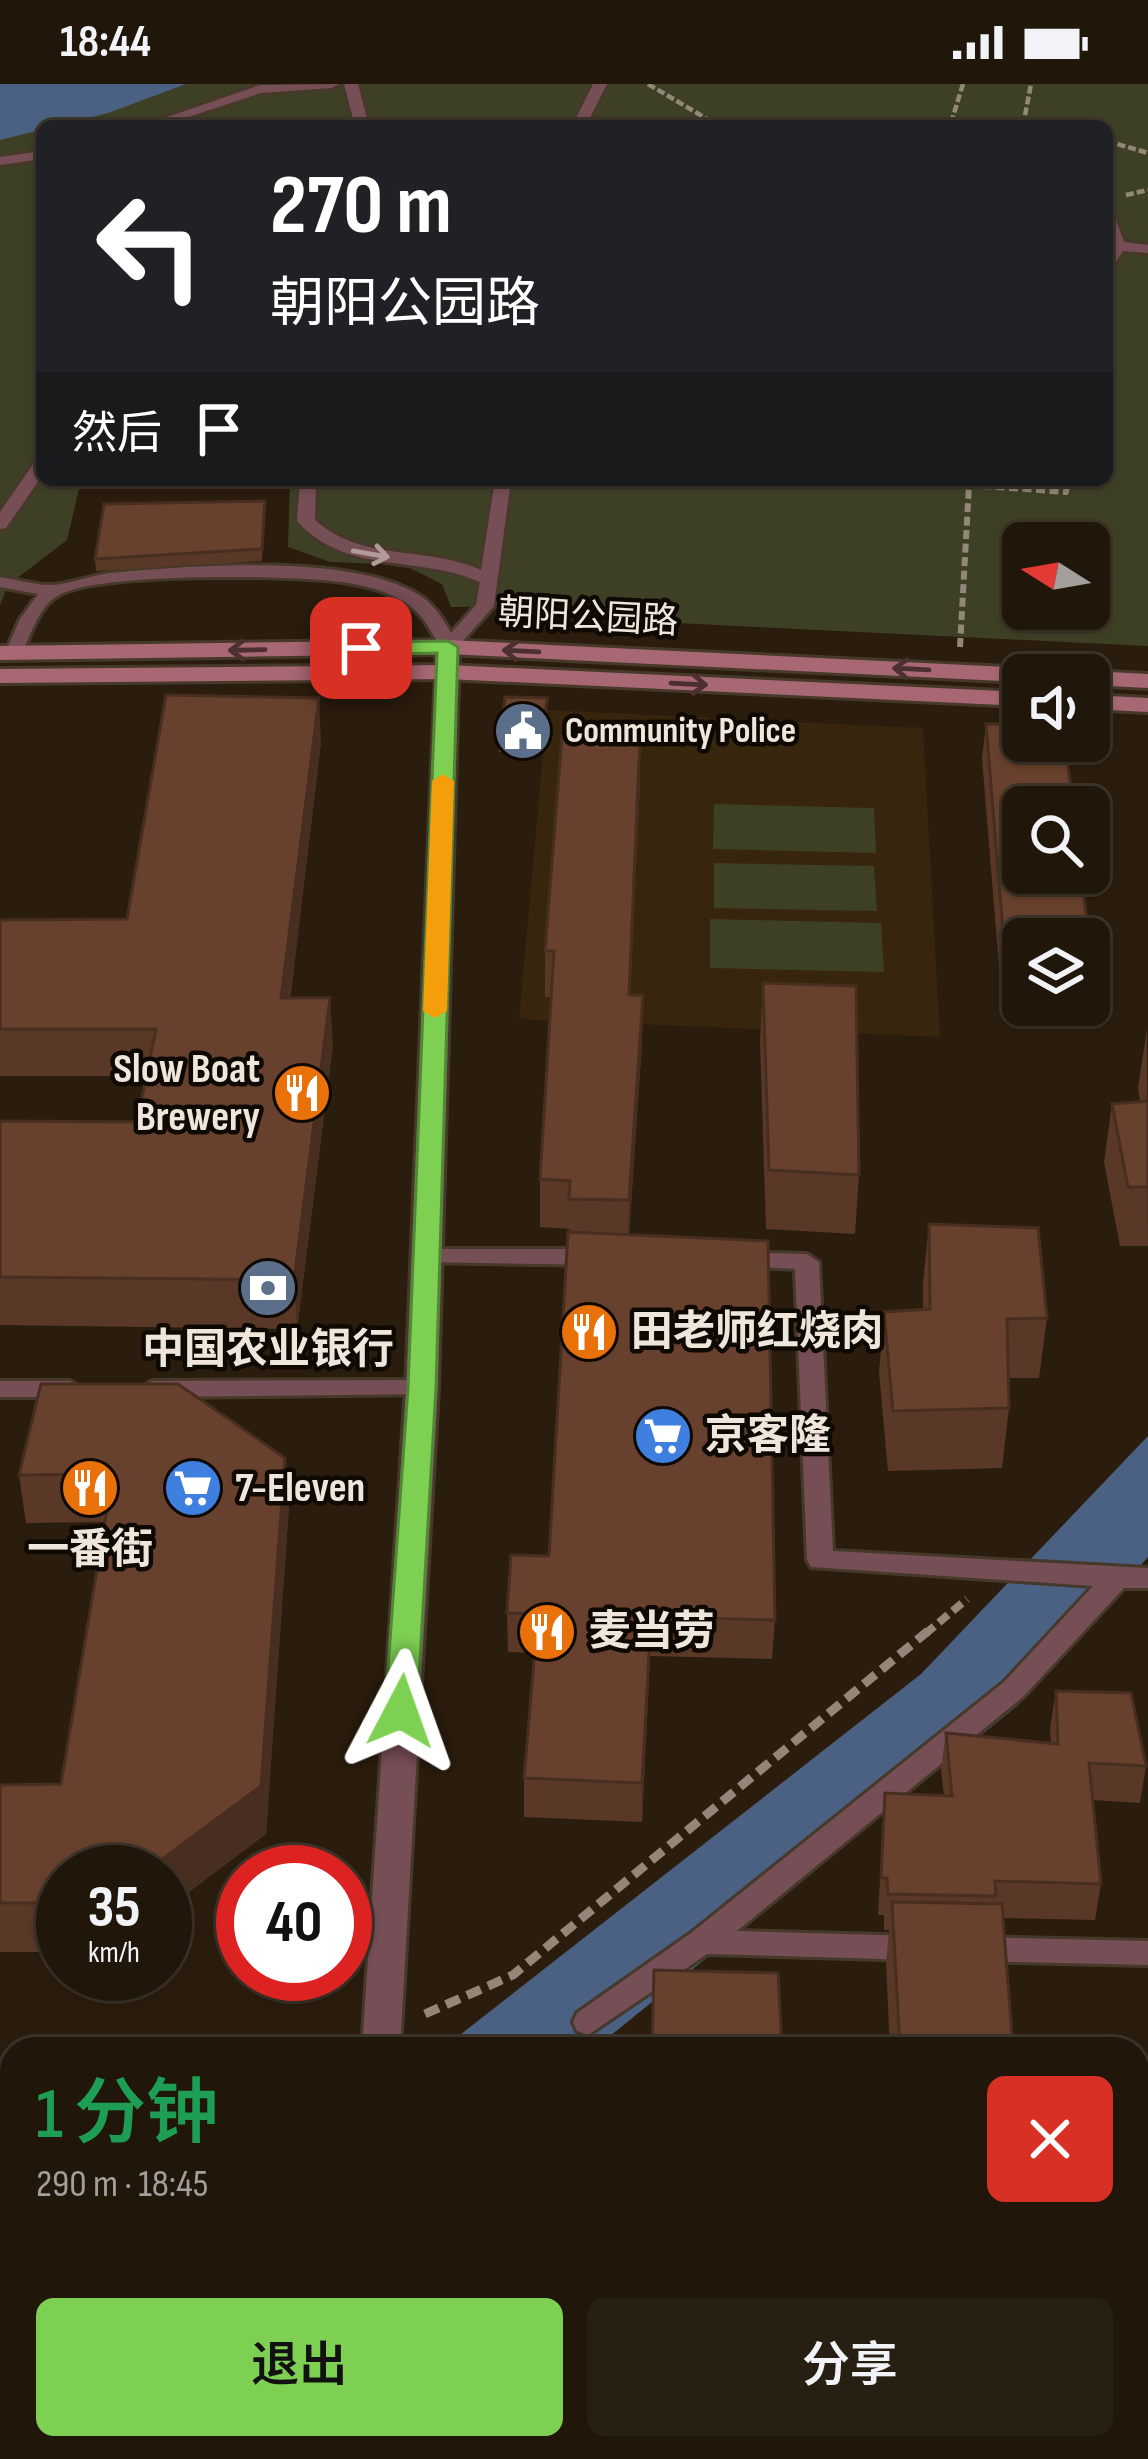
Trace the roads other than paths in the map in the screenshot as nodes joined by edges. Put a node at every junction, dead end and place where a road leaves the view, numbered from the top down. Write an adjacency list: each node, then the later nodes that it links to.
1 (332, 84): 4 (lane)
2 (351, 84): 5 (lane)
3 (600, 84): 6 (lane)
4 (166, 120)
5 (360, 120)
6 (582, 120)
7 (36, 155): 8 (lane)
8 (0, 161)
9 (1113, 232): 10 (lane)
10 (1118, 246): 11 (lane); 12 (lane)
11 (1148, 249)
12 (1113, 255)
13 (36, 473): 16 (lane)
14 (308, 486): 17 (lane, one-way to 17)
15 (502, 486): 17 (lane)
16 (0, 524)
17 (488, 579): 21 (lane)
18 (0, 582): 19 (lane)
19 (51, 591): 20 (lane); 21 (lane)
20 (7, 653): 21 (main road, 朝阳公园路, one-way to 20)
21 (447, 660): 22 (main road, 朝阳公园路, one-way to 21); 23 (main road, 朝阳公园路); 26 (main road, 朝阳公园路, one-way to 26); 29 (street)
22 (1002, 674)
23 (0, 676)
24 (1110, 679): 25 (main road)
25 (1148, 681)
26 (1002, 698)
27 (1110, 703): 28 (main road)
28 (1148, 705)
29 (427, 1257): 30 (lane); 32 (street)
30 (623, 1258)
31 (715, 1260): 34 (lane)
32 (422, 1388): 33 (lane); 39 (street)
33 (0, 1389)
34 (1117, 1578): 35 (lane); 36 (lane)
35 (1148, 1578)
36 (702, 1942): 37 (lane); 38 (lane)
37 (1148, 1953)
38 (588, 2022)
39 (380, 2037)

